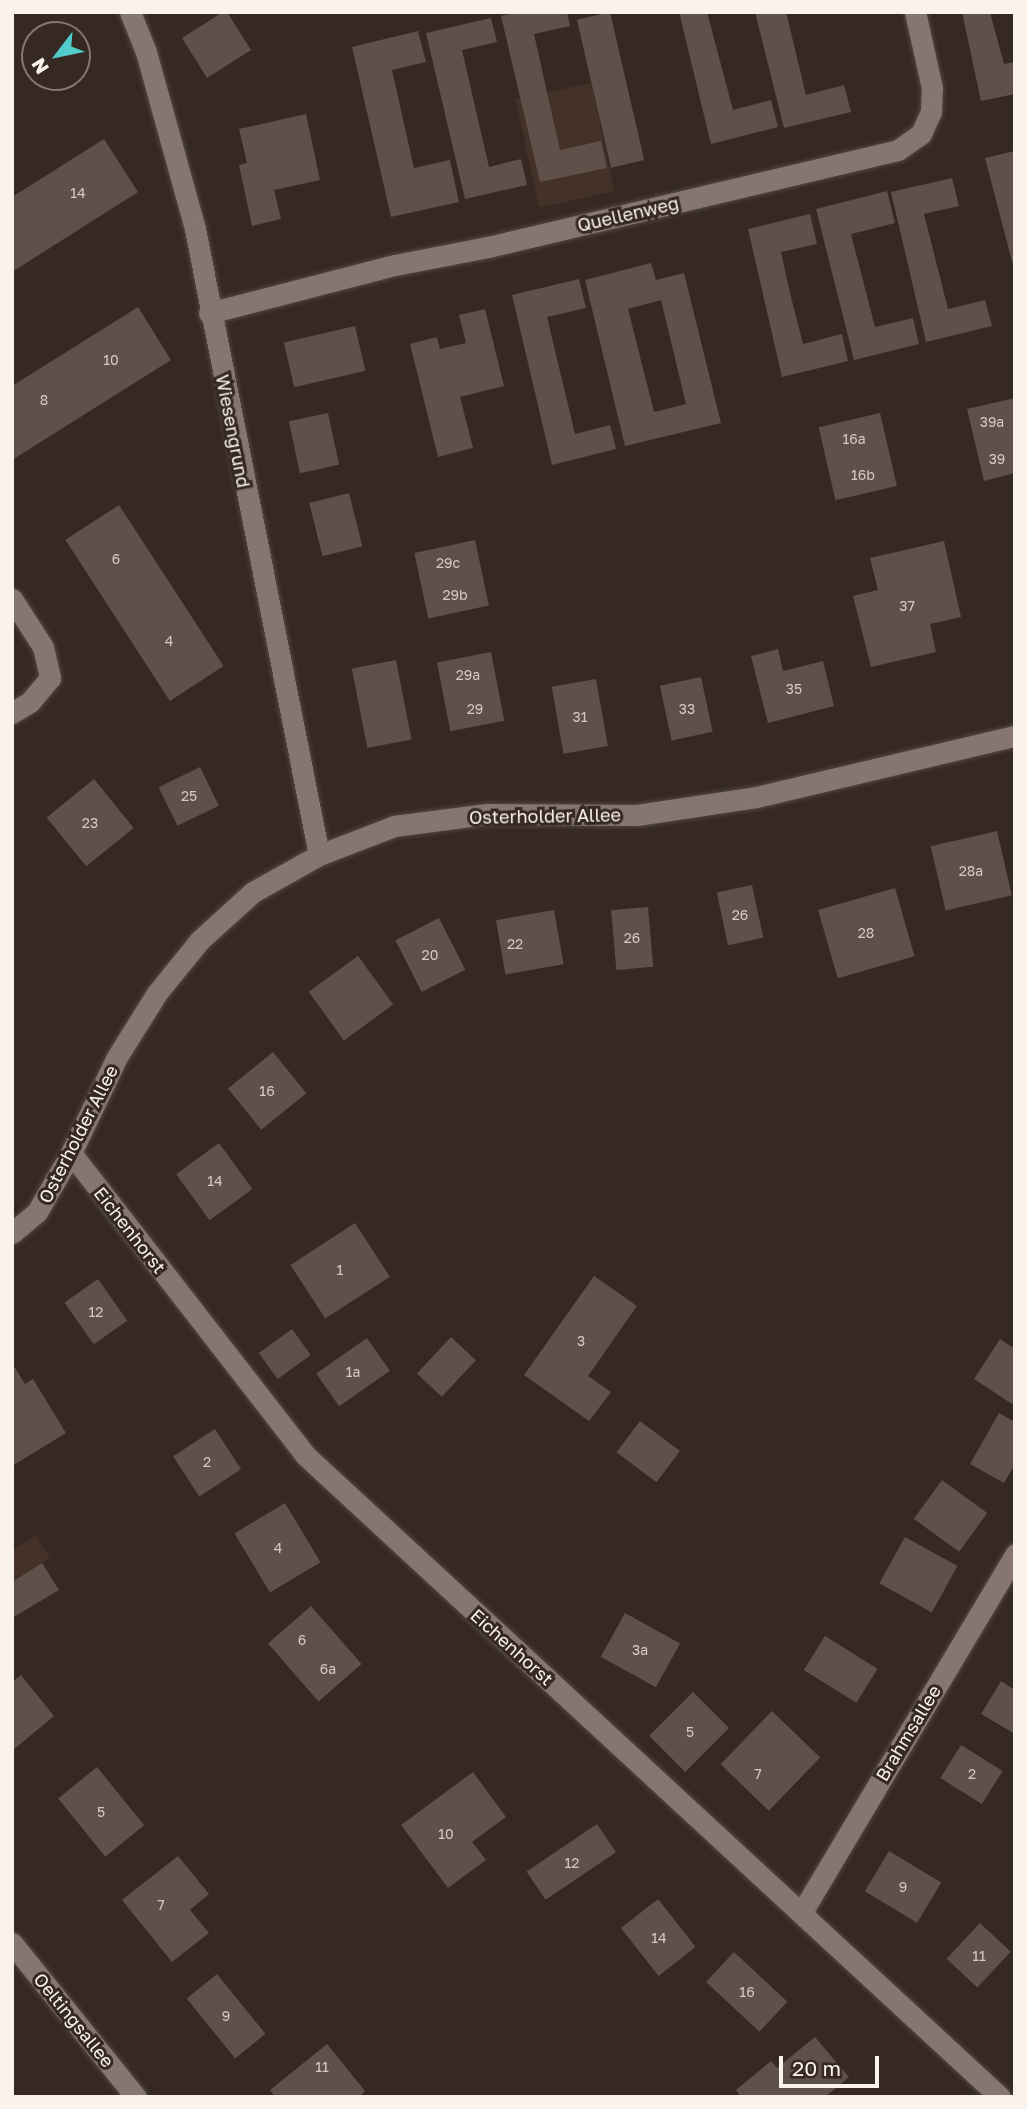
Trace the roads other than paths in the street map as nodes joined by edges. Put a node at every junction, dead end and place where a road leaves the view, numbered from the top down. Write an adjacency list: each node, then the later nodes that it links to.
1 (130, 12): 3 (street, Wiesengrund)
2 (915, 12): 3 (street, Quellenweg)
3 (209, 313): 7 (street, Wiesengrund)
4 (12, 599): 5 (street)
5 (12, 713)
6 (1015, 736): 7 (street, Osterholder Allee)
7 (319, 855): 8 (street, Osterholder Allee)
8 (71, 1153): 9 (street, Osterholder Allee); 11 (street, Eichenhorst)
9 (12, 1233)
10 (1015, 1554): 11 (street, Brahmsallee)
11 (802, 1912): 14 (street, Eichenhorst)
12 (12, 1942): 13 (street, Oeltingsallee)
13 (136, 2097)
14 (1000, 2097)

